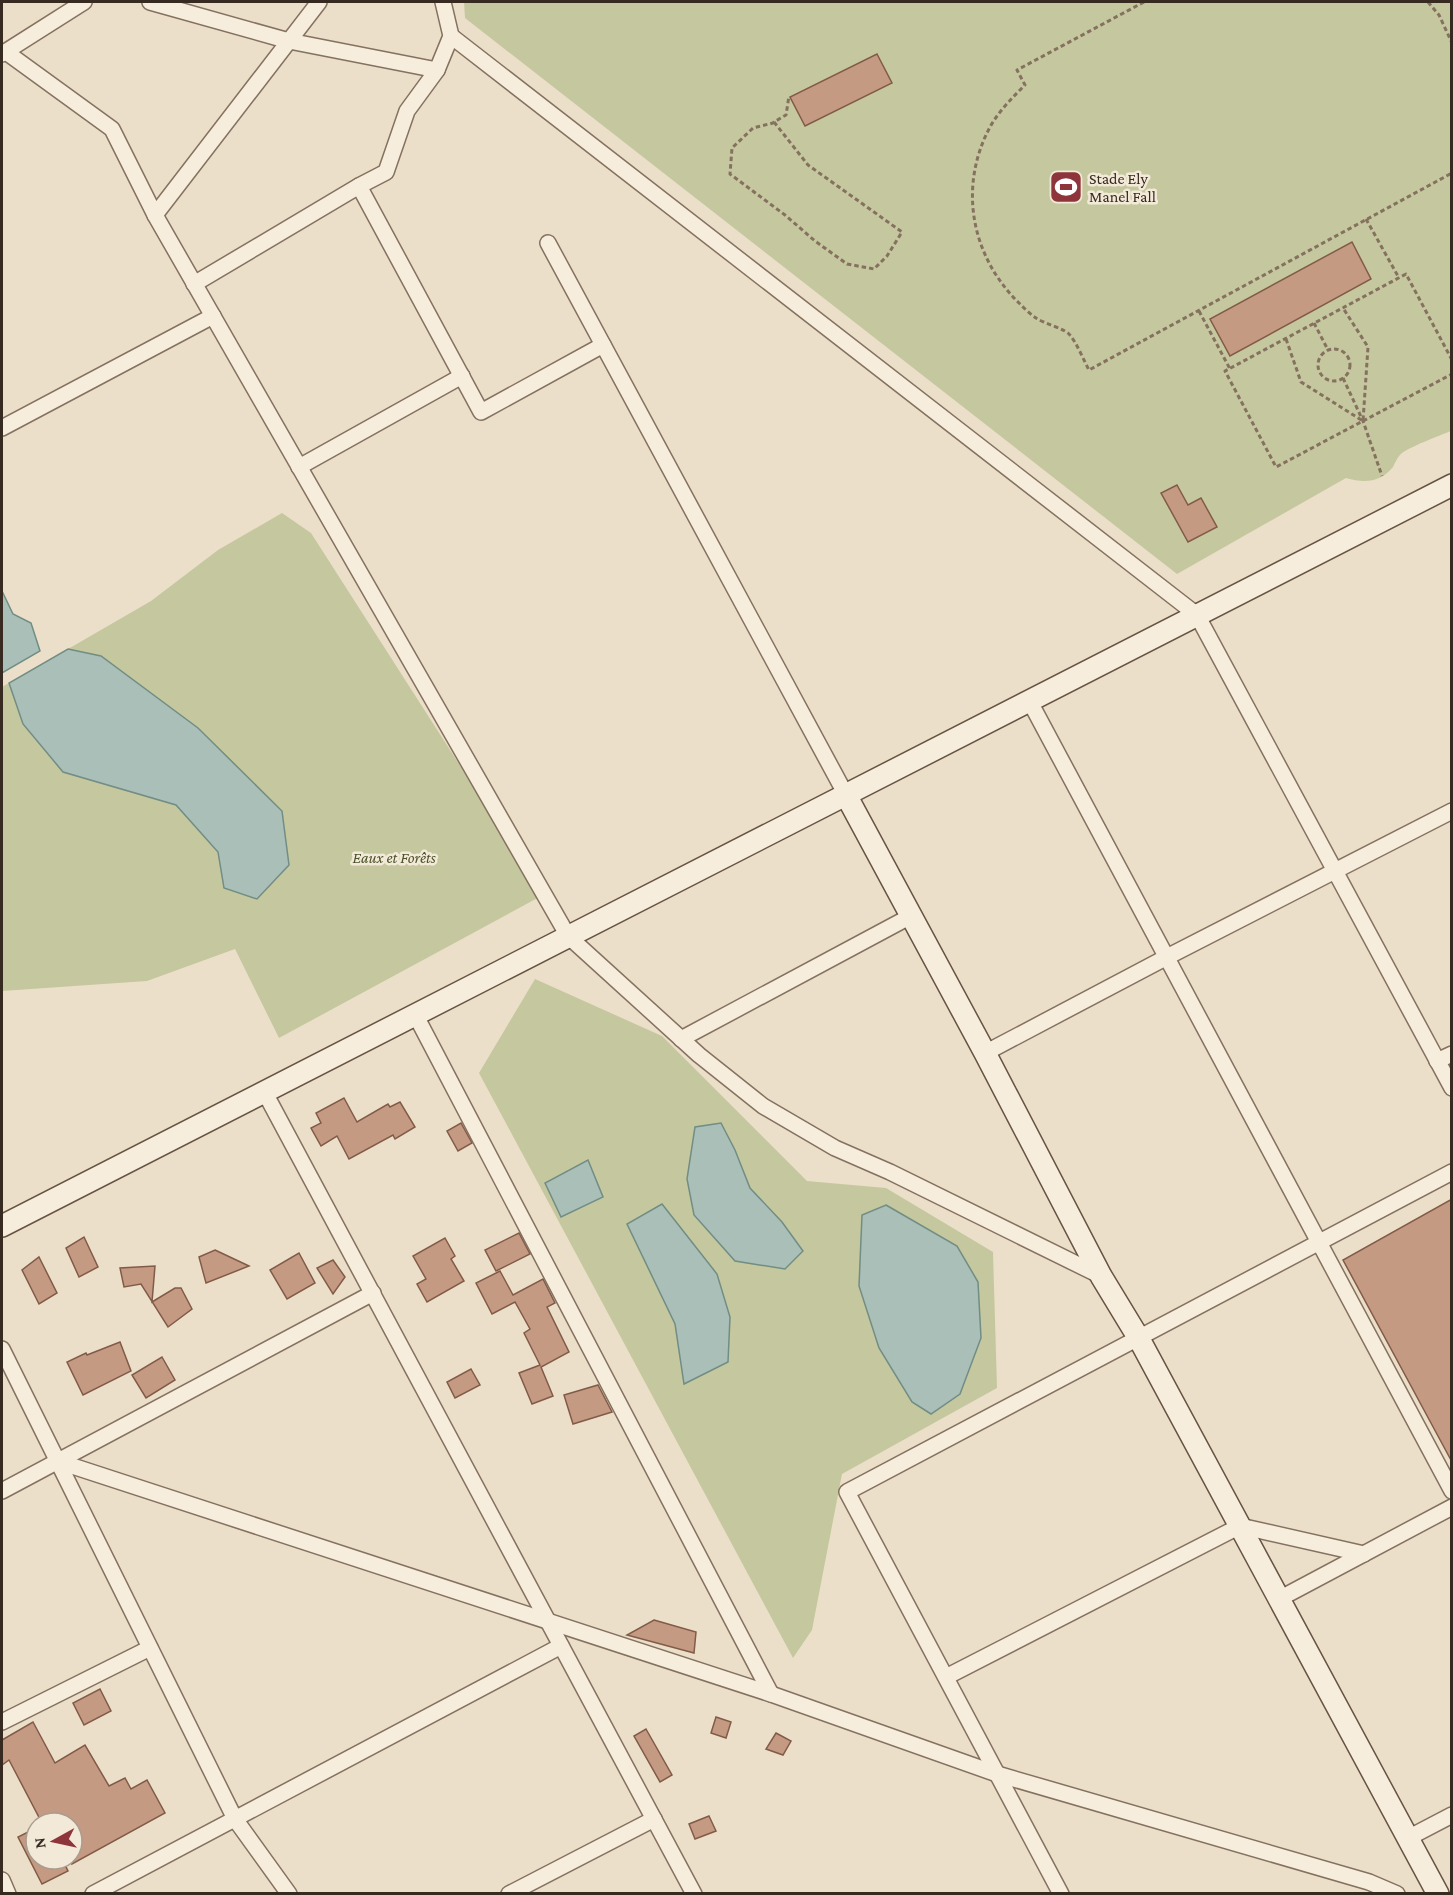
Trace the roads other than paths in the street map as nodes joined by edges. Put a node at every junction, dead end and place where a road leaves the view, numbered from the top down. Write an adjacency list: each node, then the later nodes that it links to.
1 (84, 2): 7 (street)
2 (150, 2): 6 (street)
3 (319, 2): 6 (street)
4 (443, 2): 5 (street)
5 (452, 36): 8 (street); 19 (street)
6 (289, 41): 8 (street); 10 (street)
7 (4, 53): 10 (street)
8 (437, 70): 9 (street)
9 (359, 186): 12 (street); 15 (street)
10 (155, 215): 12 (street)
11 (548, 243): 14 (street)
12 (194, 284): 13 (street)
13 (213, 316): 16 (street); 17 (street)
14 (603, 345): 15 (street); 21 (street)
15 (462, 376): 17 (street)
16 (2, 428)
17 (299, 467): 25 (street)
18 (1452, 485): 19 (street)
19 (1197, 615): 20 (street); 23 (street)
20 (1029, 700): 21 (street); 26 (street)
21 (846, 795): 24 (street); 25 (street)
22 (1452, 811): 23 (street)
23 (1335, 872): 26 (street); 31 (street)
24 (911, 916): 28 (street); 29 (street)
25 (568, 936): 27 (street); 28 (street)
26 (1167, 957): 29 (street); 36 (street)
27 (415, 1014): 33 (street); 52 (street)
28 (681, 1039): 37 (street)
29 (985, 1053): 37 (street)
30 (1452, 1054): 31 (street)
31 (1437, 1062): 32 (street)
32 (1452, 1088)
33 (264, 1091): 35 (street); 38 (street)
34 (1452, 1172): 36 (street)
35 (2, 1226)
36 (1317, 1242): 39 (street); 43 (street)
37 (1101, 1276): 39 (street)
38 (373, 1293): 41 (street); 48 (street)
39 (1138, 1337): 45 (street); 51 (street)
40 (2, 1349): 41 (street)
41 (57, 1461): 42 (street); 48 (street); 50 (street)
42 (2, 1491)
43 (1452, 1491)
44 (1452, 1507): 46 (street)
45 (1240, 1526): 46 (street); 47 (street); 51 (street)
46 (1364, 1554): 47 (street)
47 (1279, 1599): 58 (street)
48 (548, 1622): 49 (street); 52 (street)
49 (561, 1646): 56 (street); 57 (street)
50 (150, 1648): 53 (street); 56 (street)
51 (946, 1677): 54 (street)
52 (771, 1694): 54 (street)
53 (2, 1722)
54 (997, 1774): 65 (street); 66 (street)
55 (1452, 1815): 58 (street)
56 (234, 1819): 61 (street); 62 (street)
57 (654, 1819): 63 (street); 64 (street)
58 (1408, 1838): 67 (street)
59 (2, 1880): 60 (street)
60 (8, 1893)
61 (93, 1893)
62 (289, 1893)
63 (509, 1893)
64 (694, 1893)
65 (1060, 1893)
66 (1397, 1893)
67 (1438, 1893)

